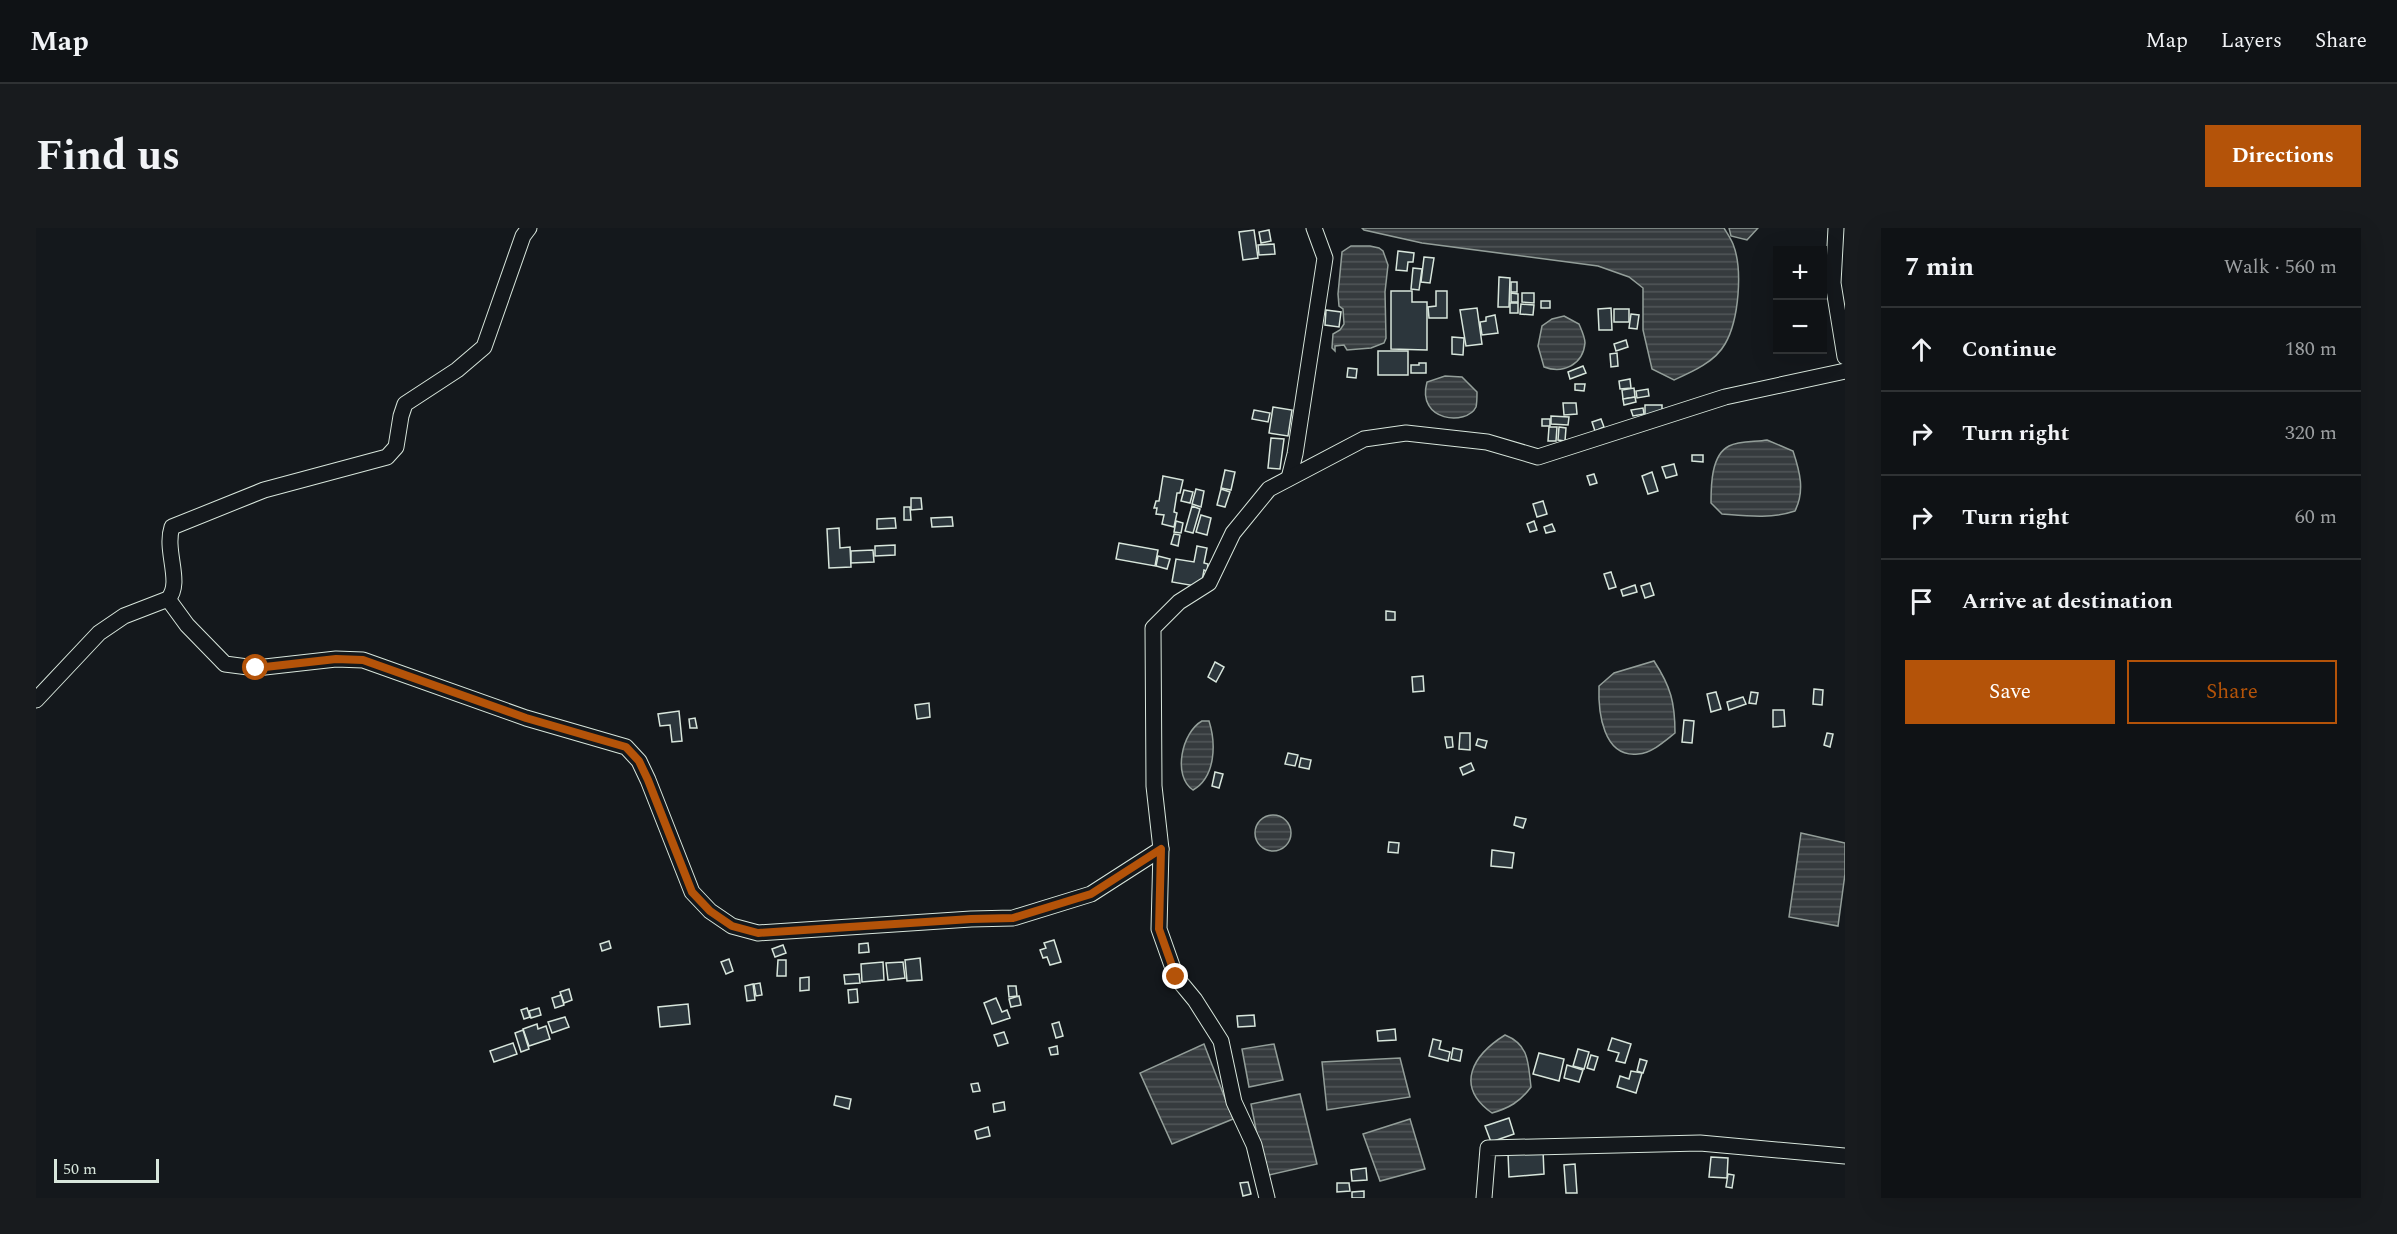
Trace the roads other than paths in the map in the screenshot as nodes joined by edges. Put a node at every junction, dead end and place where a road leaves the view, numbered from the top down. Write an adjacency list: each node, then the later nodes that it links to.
1 (529, 228): 7 (street)
2 (1314, 228): 6 (street)
3 (1836, 228): 4 (street)
4 (1845, 357)
5 (1845, 372): 6 (street)
6 (1289, 478): 9 (street)
7 (168, 599): 8 (street); 9 (street)
8 (36, 700)
9 (1161, 849): 11 (street)
10 (1845, 1156): 12 (street)
11 (1267, 1198)
12 (1484, 1198)

